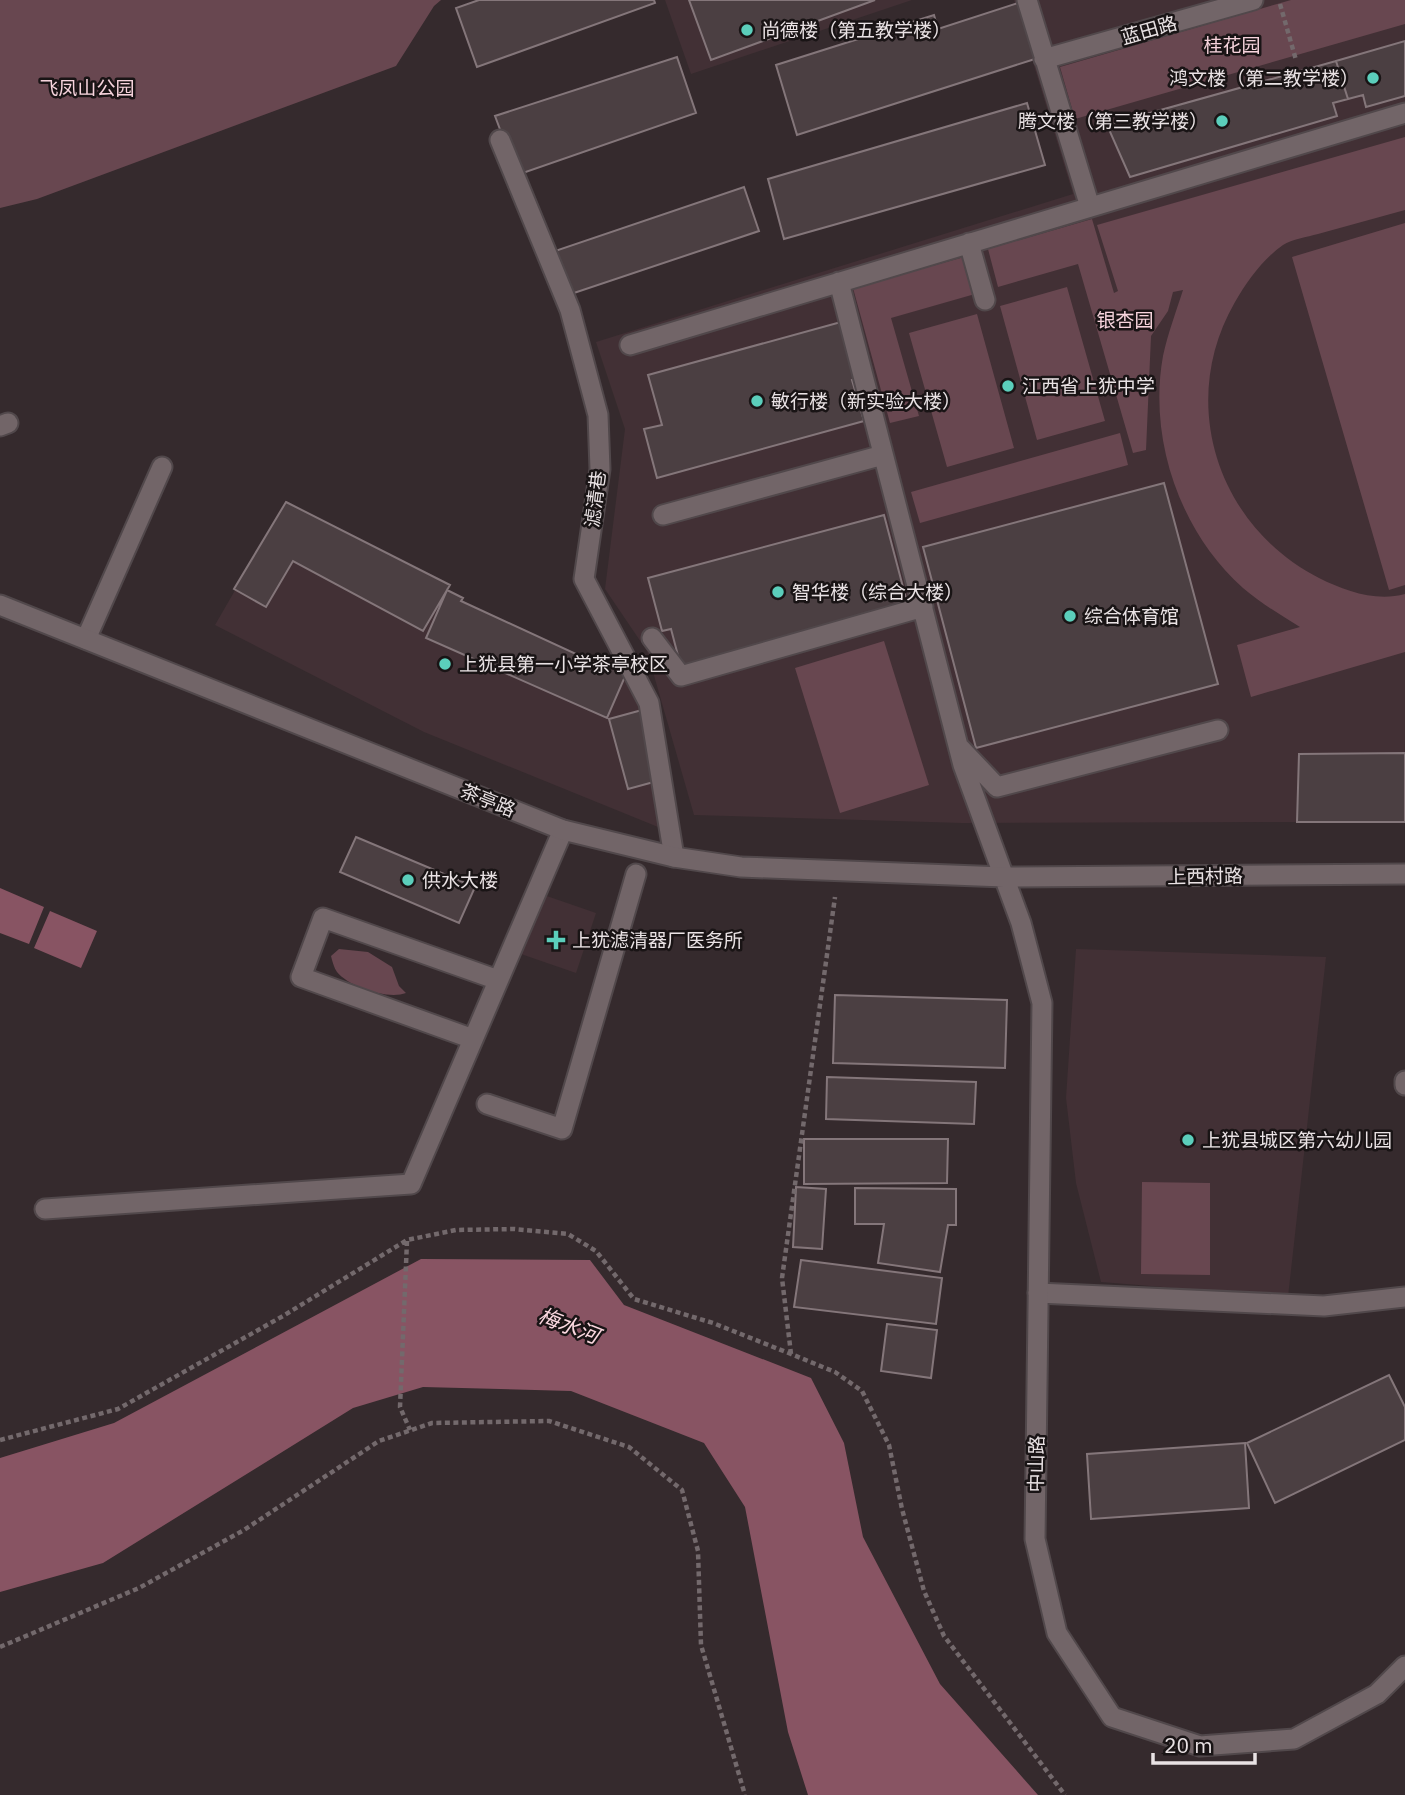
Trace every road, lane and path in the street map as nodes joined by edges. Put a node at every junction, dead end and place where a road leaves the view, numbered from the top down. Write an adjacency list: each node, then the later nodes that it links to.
1 (1027, 0): 4 (street)
2 (1253, 0): 4 (street, 蓝田路)
3 (1279, 0): 5 (path)
4 (1044, 59): 8 (street)
5 (1296, 60)
6 (1405, 113): 8 (street)
7 (500, 140): 23 (street, 滤清巷)
8 (1090, 207): 9 (street)
9 (969, 243): 10 (street); 11 (street)
10 (839, 282): 12 (street); 13 (street, 中山路)
11 (985, 300)
12 (630, 345)
13 (883, 454): 15 (street); 17 (street, 中山路)
14 (162, 467): 19 (street)
15 (663, 515)
16 (0, 605): 19 (street, 茶亭路)
17 (923, 607): 18 (street); 21 (street, 中山路)
18 (652, 638)
19 (86, 639): 22 (street, 茶亭路)
20 (1217, 730): 21 (street)
21 (959, 748): 26 (street, 中山路)
22 (563, 830): 23 (street, 茶亭路); 28 (street)
23 (674, 857): 26 (street, 茶亭路)
24 (636, 874): 30 (street)
25 (1405, 874): 26 (street, 上西村路)
26 (1004, 877): 33 (street, 中山路)
27 (835, 893): 35 (path)
28 (498, 981): 29 (street); 29 (street)
29 (473, 1039): 31 (street)
30 (487, 1104)
31 (45, 1209)
32 (407, 1240): 35 (path); 36 (path); 37 (path)
33 (1038, 1293): 34 (street); 39 (street, 中山路)
34 (1405, 1297)
35 (791, 1354): 41 (path)
36 (410, 1430): 38 (path); 40 (path)
37 (0, 1440)
38 (0, 1647)
39 (1405, 1666)
40 (745, 1795)
41 (1065, 1795)

